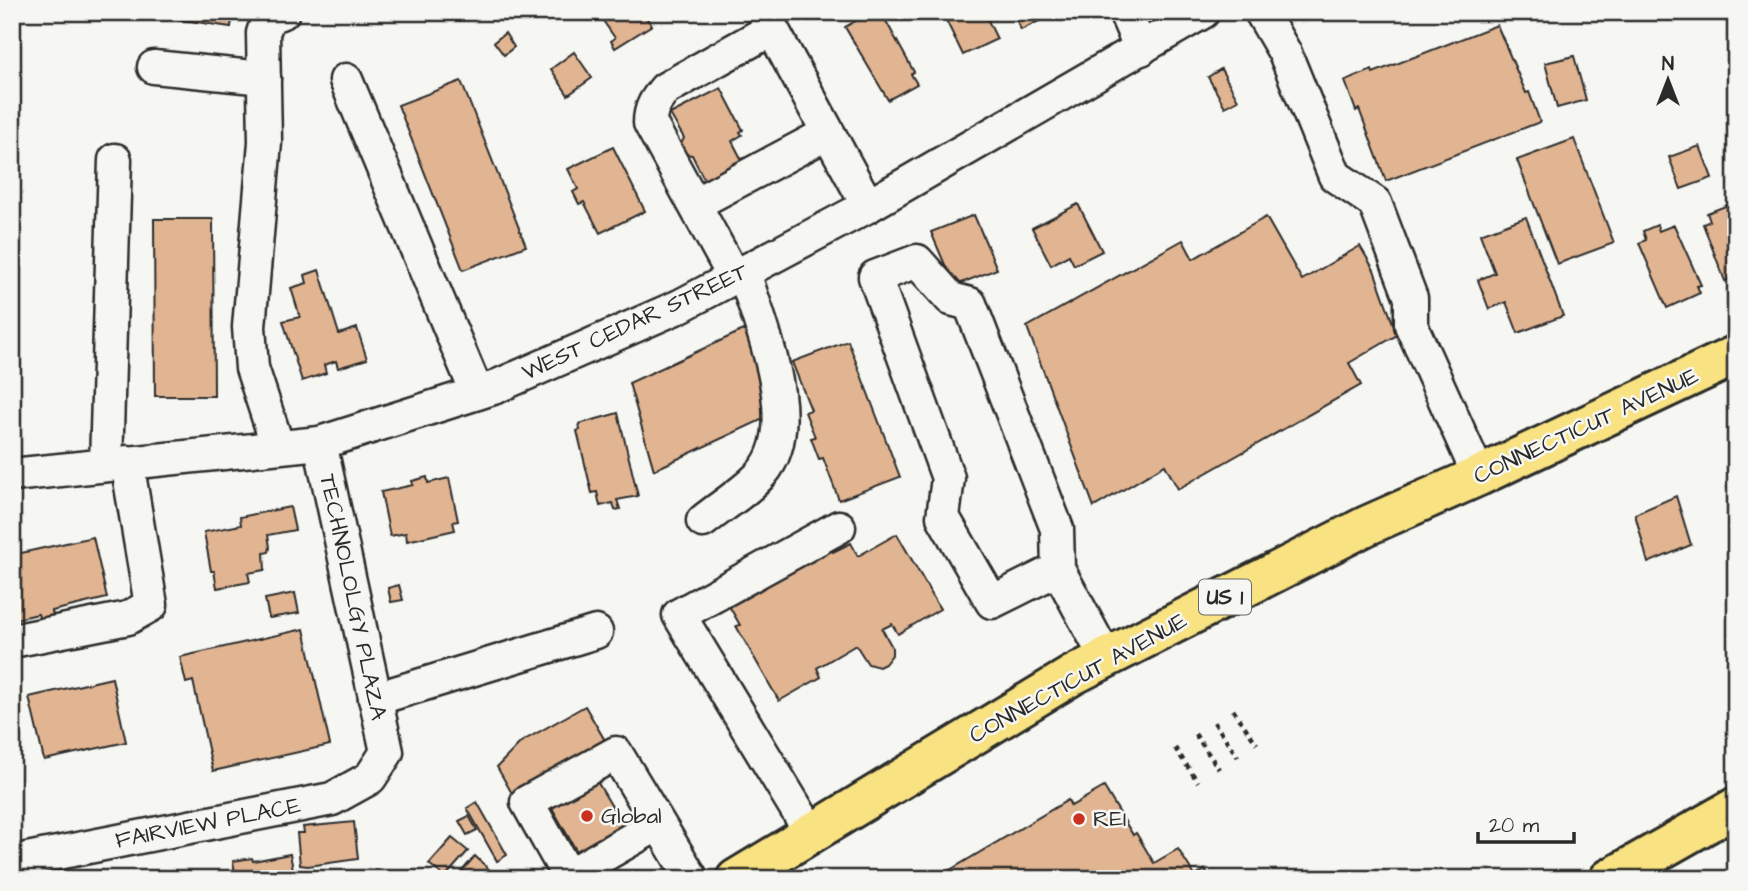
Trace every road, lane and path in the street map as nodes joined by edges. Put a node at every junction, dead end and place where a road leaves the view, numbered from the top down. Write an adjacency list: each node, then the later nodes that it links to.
1 (282, 12): 8 (street)
2 (1125, 12): 6 (street)
3 (1203, 12): 6 (street, WEST CEDAR STREET)
4 (1261, 12): 21 (street)
5 (767, 21): 10 (street); 12 (street)
6 (1141, 50): 13 (street, WEST CEDAR STREET)
7 (154, 67): 8 (street)
8 (264, 78): 18 (street)
9 (346, 80): 16 (street)
10 (828, 133): 12 (street); 13 (street)
11 (115, 160): 19 (street)
12 (695, 204): 14 (street)
13 (868, 206): 14 (street, WEST CEDAR STREET)
14 (739, 275): 16 (street, WEST CEDAR STREET); 22 (street)
15 (1736, 355): 21 (main road, CONNECTICUT AVENUE / US 1)
16 (477, 393): 17 (street, WEST CEDAR STREET)
17 (320, 443): 18 (street, WEST CEDAR STREET); 28 (street, TECHNOLOLGY PLAZA)
18 (278, 447): 19 (street, WEST CEDAR STREET)
19 (116, 464): 20 (street, WEST CEDAR STREET); 26 (street)
20 (12, 475)
21 (1479, 476): 27 (main road, CONNECTICUT AVENUE / US 1)
22 (704, 521)
23 (839, 527): 41 (street)
24 (1058, 569): 24 (street); 27 (street)
25 (596, 632): 28 (street)
26 (12, 641)
27 (1106, 658): 41 (main road, CONNECTICUT AVENUE / US 1)
28 (375, 699): 34 (street, TECHNOLOLGY PLAZA)
29 (1233, 710): 32 (path)
30 (1214, 722): 35 (path)
31 (1195, 734): 36 (path)
32 (1257, 744)
33 (1175, 748): 37 (path)
34 (387, 752): 42 (street, FAIRVIEW PLACE)
35 (1238, 757)
36 (1219, 769)
37 (1198, 782)
38 (1736, 807): 46 (main road)
39 (1736, 815): 47 (main road)
40 (658, 824): 43 (street); 43 (street); 44 (street)
41 (811, 833): 45 (main road, CONNECTICUT AVENUE / US 1)
42 (12, 862)
43 (569, 877)
44 (692, 879)
45 (736, 879)
46 (1609, 879)
47 (1636, 879)

